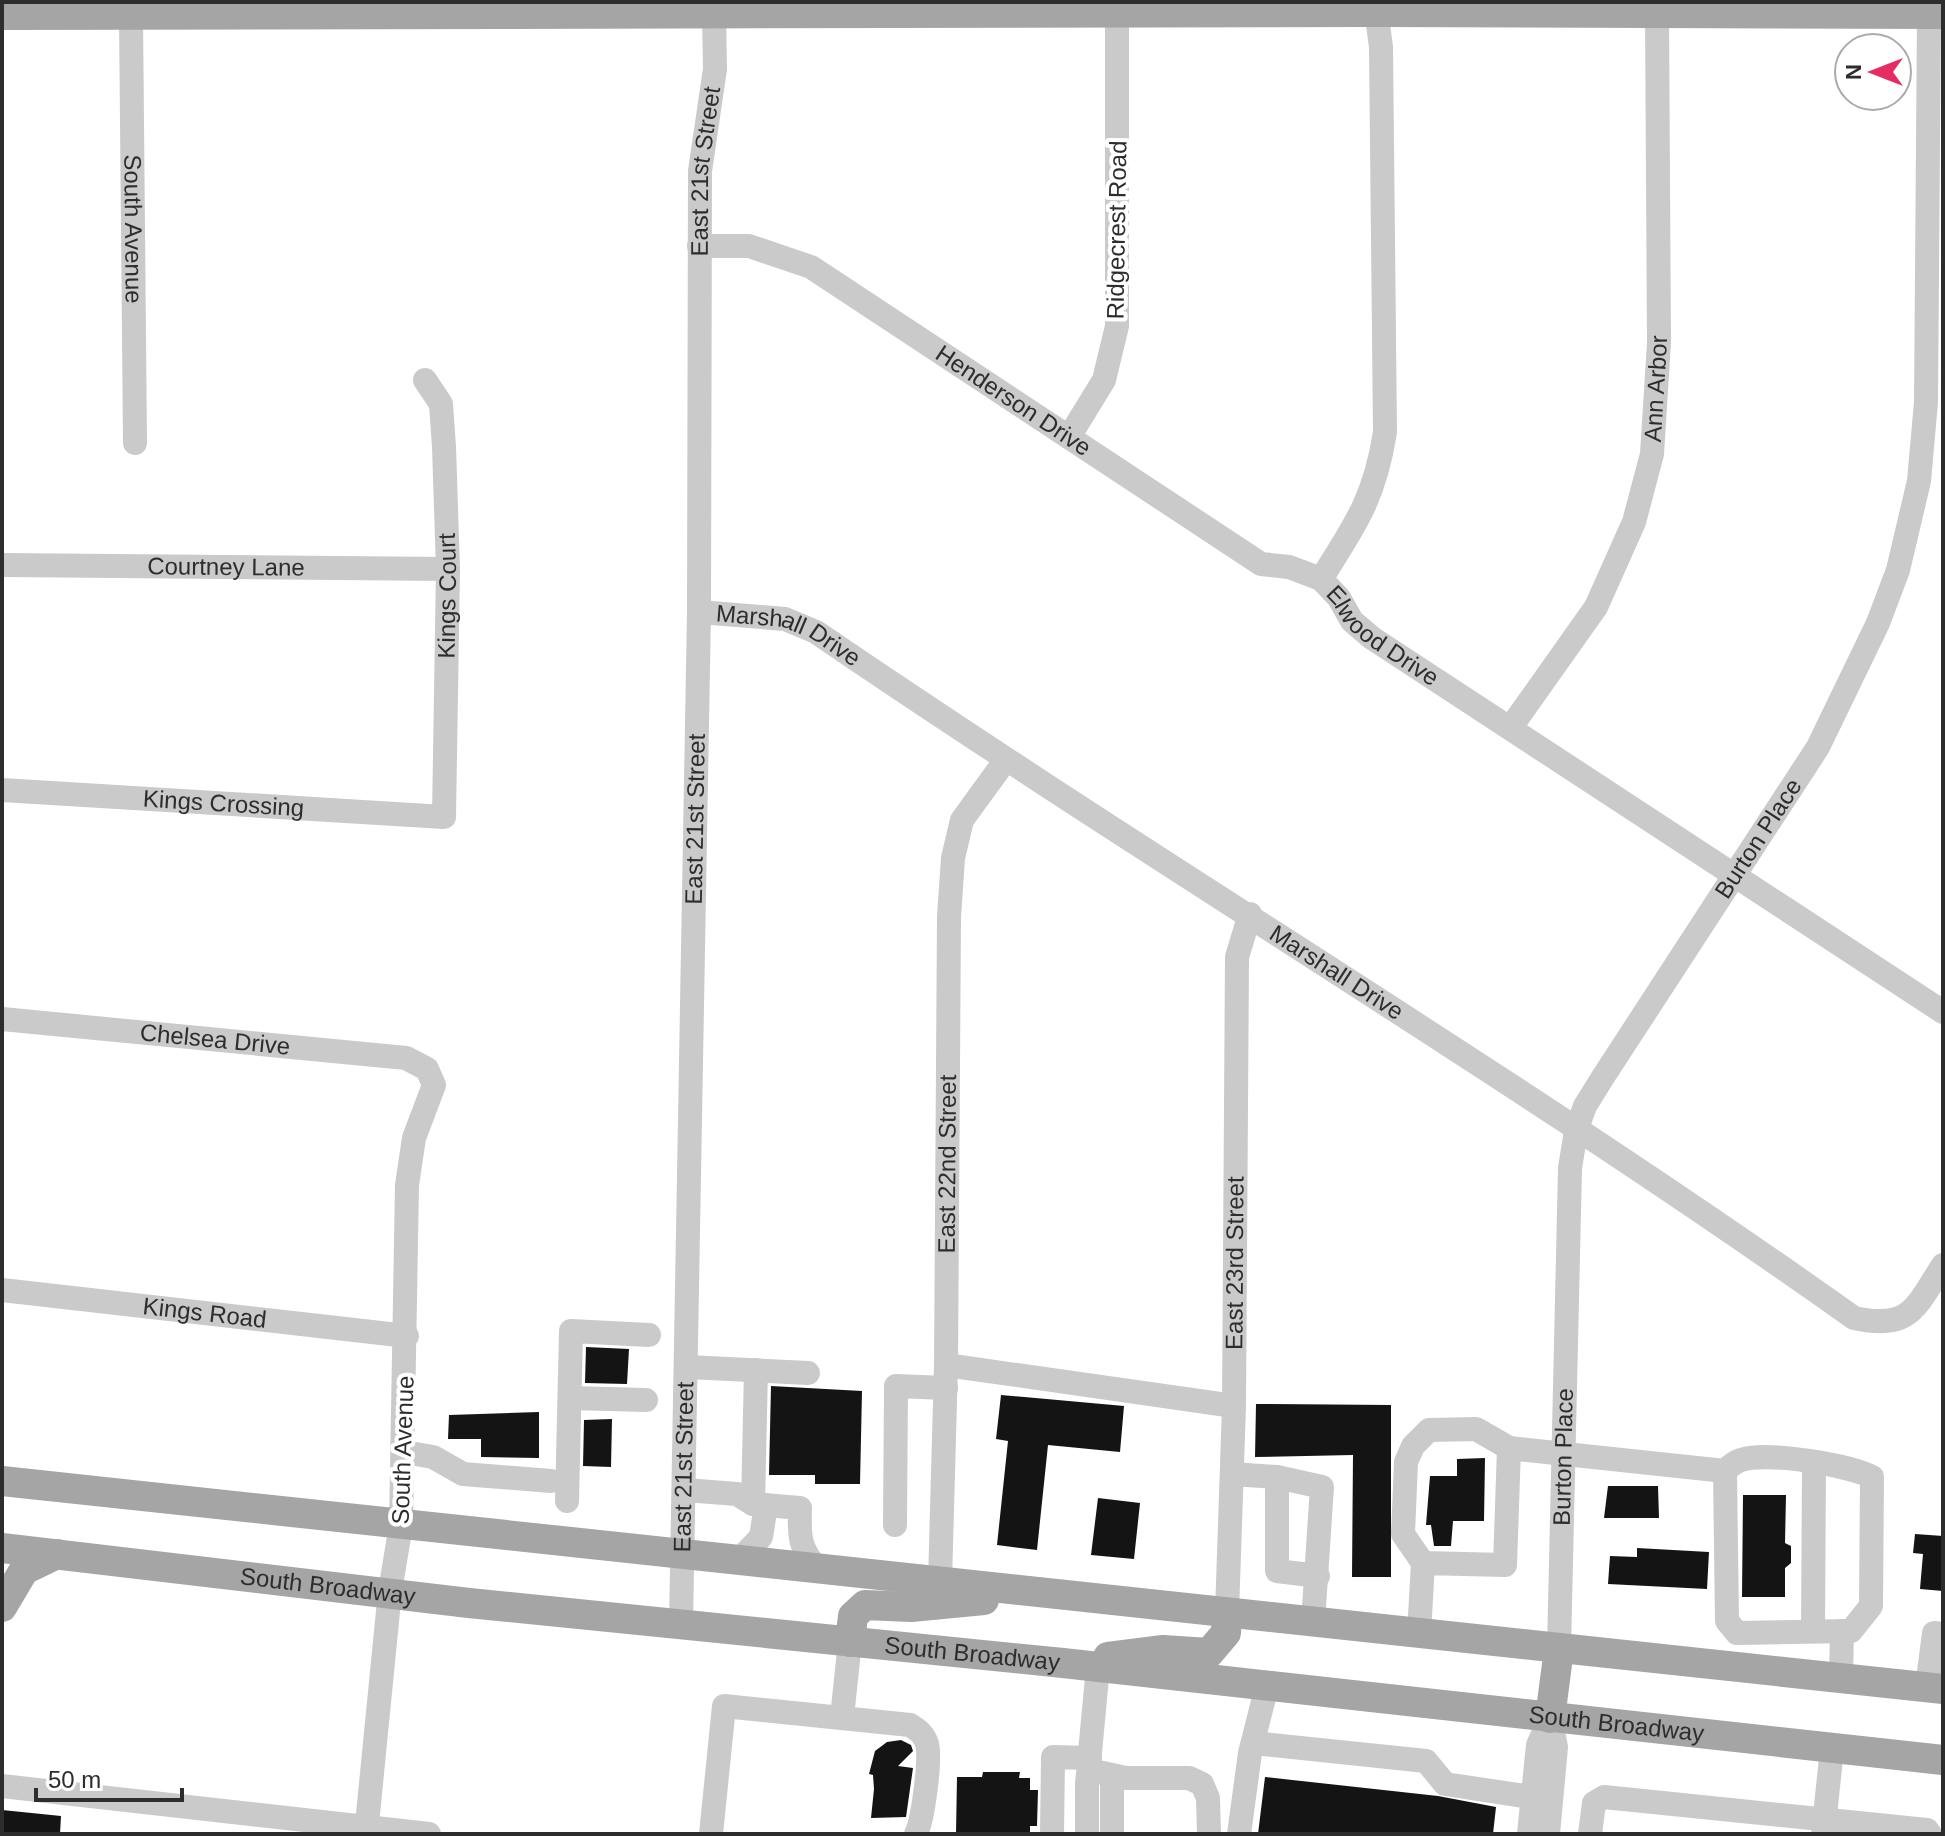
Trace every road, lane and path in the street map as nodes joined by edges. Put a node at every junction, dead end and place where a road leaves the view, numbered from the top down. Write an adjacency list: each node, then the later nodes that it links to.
1 (1376, 7): 2 (main road); 5 (main road); 17 (street, Elwood Drive)
2 (1513, 7): 6 (main road)
3 (496, 8): 7 (main road); 10 (main road)
4 (1724, 8): 6 (main road); 8 (main road)
5 (1100, 9): 7 (main road); 13 (street, Ridgecrest Road)
6 (1657, 13): 19 (street, Ann Arbor)
7 (714, 14): 11 (street, East 21st Street)
8 (1936, 14): 23 (street, Burton Place)
9 (2, 15): 10 (main road)
10 (131, 15): 14 (street, South Avenue)
11 (699, 246): 13 (street, Henderson Drive); 18 (street, East 21st Street)
12 (425, 380): 16 (street, Kings Court)
13 (1069, 437): 17 (street, Henderson Drive)
14 (135, 443)
15 (2, 565): 16 (street, Courtney Lane)
16 (448, 569): 22 (street, Kings Court)
17 (1321, 579): 19 (street, Elwood Drive)
18 (699, 612): 20 (street, Marshall Drive); 33 (street, East 21st Street)
19 (1511, 727): 23 (street, Elwood Drive)
20 (1005, 761): 24 (street, Marshall Drive); 36 (street, East 22nd Street)
21 (2, 790): 22 (street, Kings Crossing)
22 (444, 817)
23 (1733, 874): 25 (street, Elwood Drive); 28 (street, Burton Place)
24 (1250, 914): 28 (street, Marshall Drive); 39 (street, East 23rd Street)
25 (1943, 1012)
26 (2, 1019): 27 (street, Chelsea Drive)
27 (427, 1069): 32 (street, South Avenue)
28 (1576, 1131): 29 (street, Marshall Drive); 42 (street, Burton Place)
29 (1943, 1265)
30 (2, 1290): 32 (street, Kings Road)
31 (649, 1335): 37 (street)
32 (407, 1336): 41 (street, South Avenue)
33 (688, 1367): 34 (street); 49 (street, East 21st Street)
34 (756, 1370): 35 (street); 51 (street)
35 (808, 1373)
36 (946, 1377): 39 (street); 53 (street); 61 (street, East 22nd Street)
37 (570, 1398): 38 (street); 50 (street)
38 (646, 1400)
39 (1234, 1406): 45 (street, East 23rd Street)
40 (1509, 1448): 42 (street); 58 (street); 58 (street)
41 (404, 1452): 48 (street); 52 (street, South Avenue)
42 (1563, 1453): 44 (street); 74 (street, Burton Place)
43 (1814, 1464): 44 (street); 68 (street); 69 (street)
44 (1725, 1471): 70 (street)
45 (1232, 1474): 46 (street); 65 (street, East 23rd Street)
46 (1277, 1477): 60 (street); 60 (street)
47 (2, 1481): 52 (main road)
48 (551, 1481)
49 (685, 1490): 51 (street); 56 (street, East 21st Street)
50 (567, 1501)
51 (760, 1504): 57 (street); 59 (street)
52 (401, 1525): 56 (main road); 62 (street, South Avenue)
53 (895, 1525)
54 (2, 1548): 55 (main road, South Broadway)
55 (57, 1554): 62 (main road, South Broadway); 64 (main road)
56 (684, 1555): 57 (main road); 67 (street, East 21st Street)
57 (738, 1561): 59 (main road)
58 (1423, 1563): 71 (street)
59 (819, 1570): 61 (main road)
60 (1318, 1576): 66 (street)
61 (940, 1582): 63 (main road)
62 (390, 1591): 67 (main road, South Broadway); 90 (street, South Avenue)
63 (1050, 1594): 65 (main road); 73 (main road)
64 (2, 1607)
65 (1227, 1613): 66 (main road); 75 (main road)
66 (1313, 1622): 71 (main road)
67 (681, 1625): 73 (main road, South Broadway)
68 (1813, 1631): 69 (street); 70 (street)
69 (1842, 1631): 78 (street)
70 (1737, 1633): 76 (street)
71 (1419, 1634): 74 (main road)
72 (1943, 1634): 80 (street)
73 (850, 1642): 75 (main road, South Broadway); 81 (street)
74 (1559, 1649): 76 (main road); 82 (main road)
75 (1063, 1663): 77 (main road, South Broadway)
76 (1735, 1666): 78 (main road)
77 (1098, 1667): 79 (main road, South Broadway); 86 (street)
78 (1841, 1678): 80 (main road)
79 (1267, 1686): 82 (main road, South Broadway); 83 (street)
80 (1935, 1688)
81 (842, 1717): 92 (street); 93 (street)
82 (1550, 1718): 84 (main road, South Broadway); 88 (street); 100 (street)
83 (1253, 1743): 88 (street); 98 (street)
84 (1832, 1749): 85 (main road, South Broadway); 89 (street)
85 (1943, 1760)
86 (1097, 1768): 94 (street); 95 (street); 96 (street); 97 (street)
87 (2, 1786): 90 (street)
88 (1531, 1797): 99 (street)
89 (1824, 1827): 101 (street); 102 (street)
90 (366, 1831): 91 (street)
91 (429, 1834)
92 (711, 1834)
93 (916, 1834)
94 (1052, 1834)
95 (1087, 1834)
96 (1112, 1834)
97 (1209, 1834)
98 (1239, 1834)
99 (1529, 1834)
100 (1548, 1834)
101 (1590, 1834)
102 (1930, 1834)

